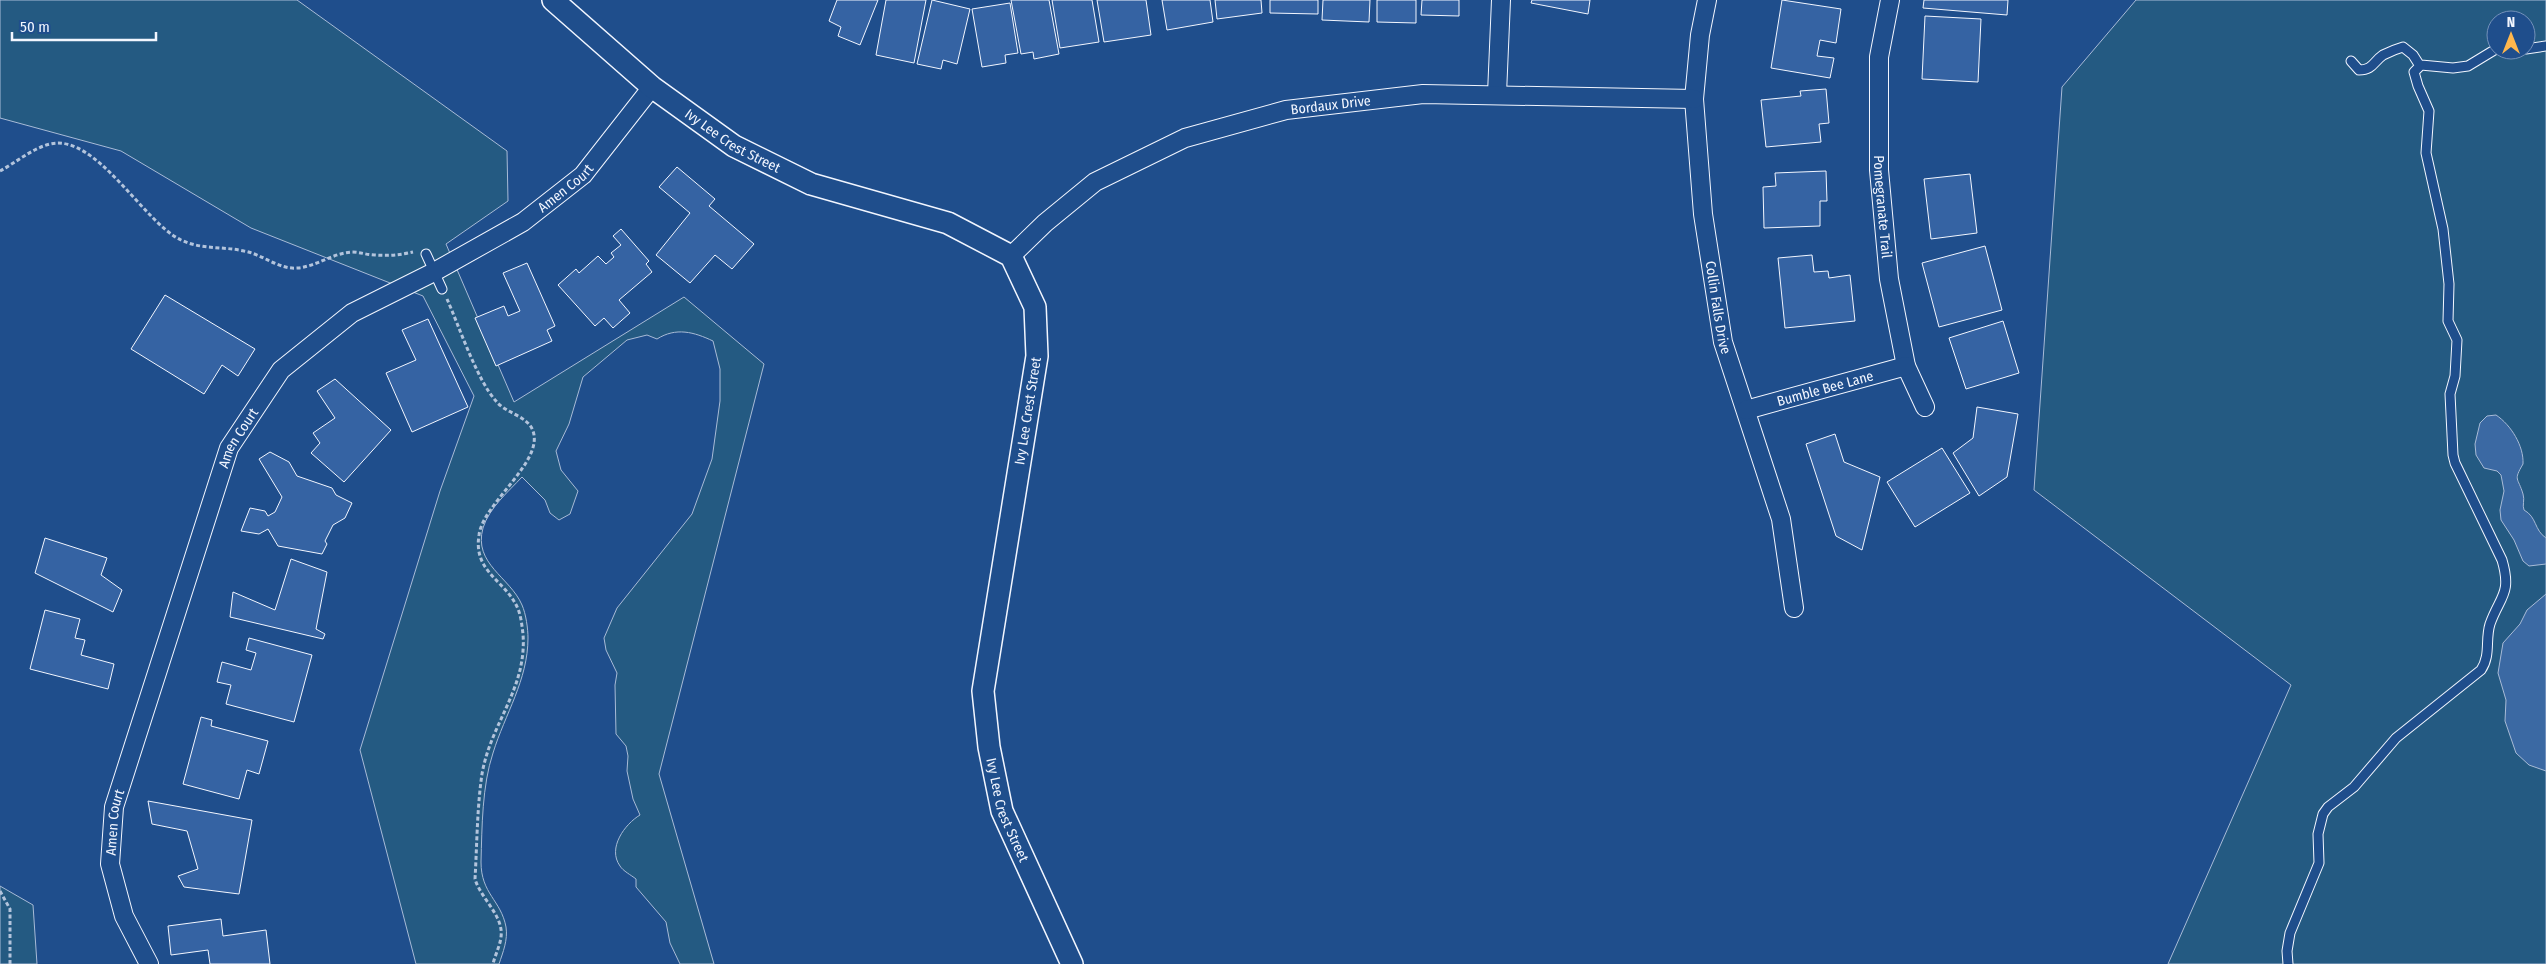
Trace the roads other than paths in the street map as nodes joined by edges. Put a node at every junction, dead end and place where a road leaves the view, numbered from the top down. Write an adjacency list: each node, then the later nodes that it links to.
1 (553, 0): 8 (street, Ivy Lee Crest Street)
2 (1501, 0): 9 (street)
3 (1707, 0): 10 (street, Collin Falls Drive)
4 (1890, 0): 15 (street, Pomegranate Trail)
5 (2486, 55): 7 (lane)
6 (2350, 61): 7 (lane)
7 (2420, 66): 21 (lane)
8 (652, 87): 12 (street, Ivy Lee Crest Street); 13 (street, Amen Court)
9 (1496, 94): 10 (street, Bordaux Drive); 12 (street, Bordaux Drive)
10 (1694, 99): 17 (street, Collin Falls Drive)
11 (426, 254): 13 (lane)
12 (1011, 256): 20 (street, Ivy Lee Crest Street)
13 (434, 272): 14 (lane); 19 (street, Amen Court)
14 (442, 289)
15 (1906, 366): 16 (street, Pomegranate Trail); 17 (street, Bumble Bee Lane)
16 (1925, 407)
17 (1746, 410): 18 (street, Collin Falls Drive)
18 (1794, 608)
19 (149, 964)
20 (1072, 964)
21 (2288, 964)

